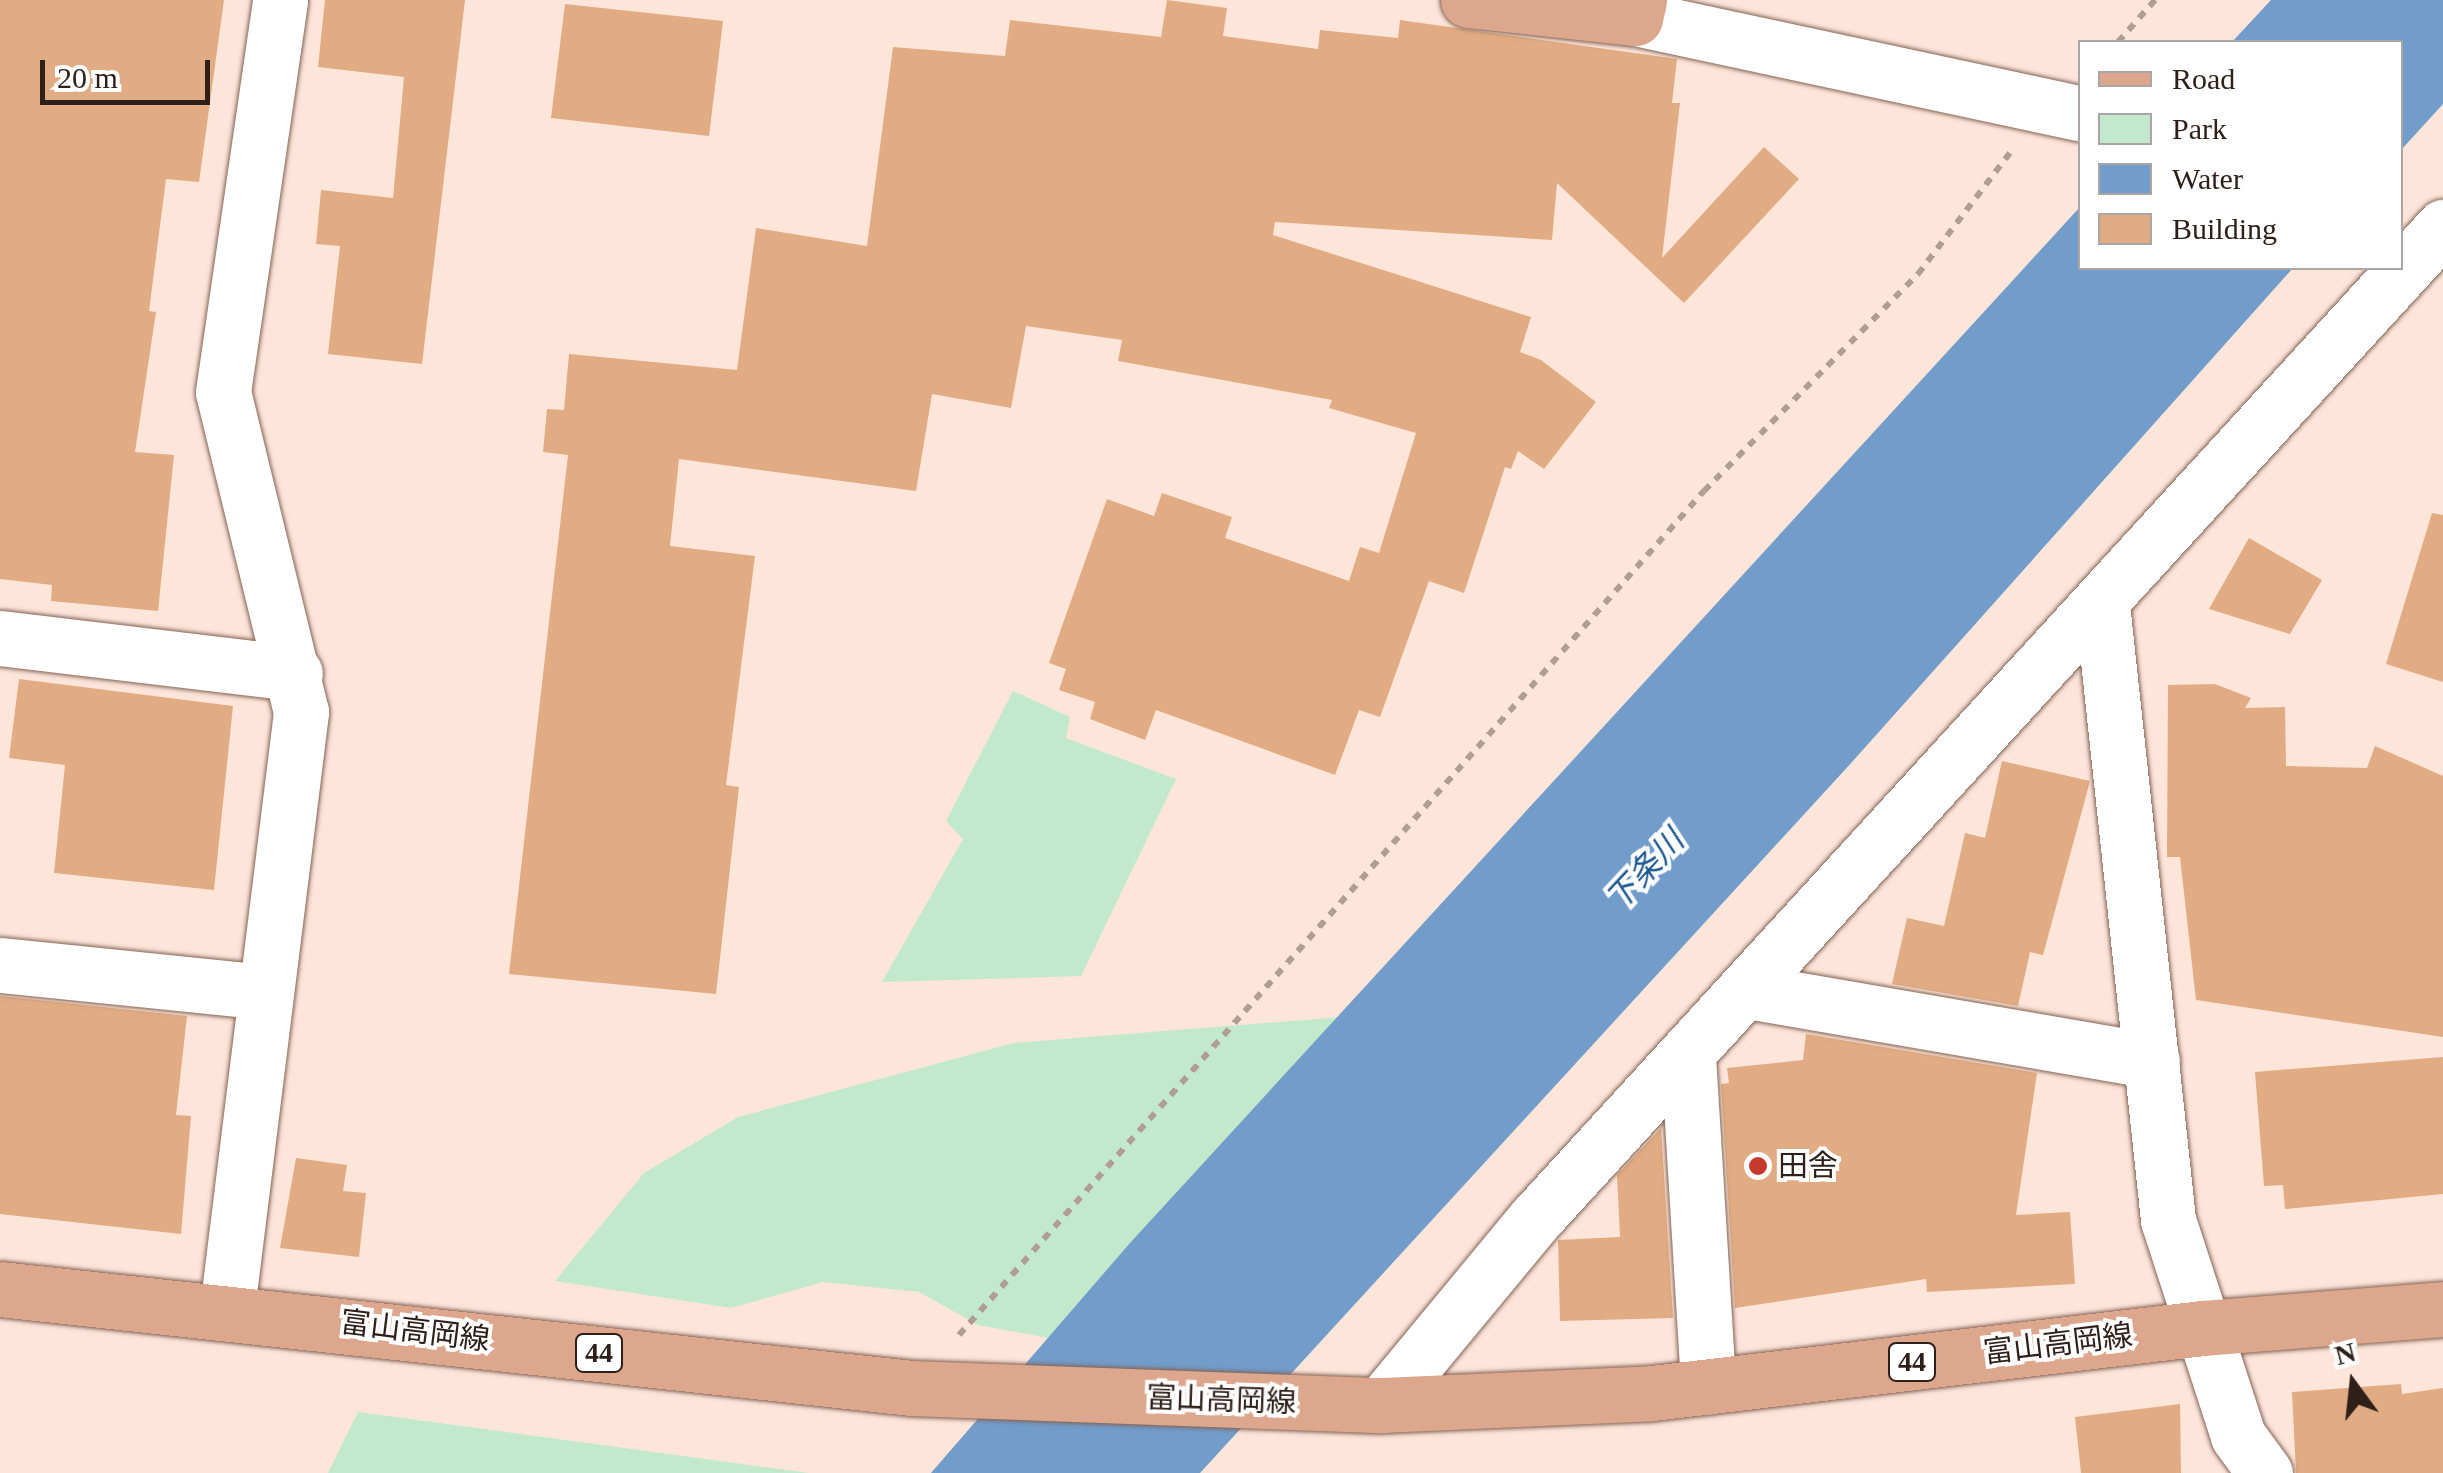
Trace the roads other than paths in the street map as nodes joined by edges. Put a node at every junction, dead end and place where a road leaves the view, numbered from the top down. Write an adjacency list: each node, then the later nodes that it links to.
1 (280, 0): 10 (street)
2 (1468, 0): 3 (main road)
3 (1637, 9): 4 (street)
4 (2062, 111)
5 (2432, 226): 6 (street)
6 (2403, 259)
7 (2394, 270): 8 (street)
8 (2102, 604): 12 (street); 15 (street)
9 (0, 638): 10 (street)
10 (294, 673): 13 (street)
11 (0, 965): 13 (street)
12 (1748, 991): 14 (street); 15 (street)
13 (266, 992): 17 (street)
14 (1688, 1056): 20 (street); 21 (street)
15 (2152, 1061): 19 (street)
16 (0, 1289): 17 (main road, 富山高岡線 / 44)
17 (227, 1309): 21 (main road, 富山高岡線 / 44)
18 (2443, 1309): 19 (main road, 富山高岡線 / 44)
19 (2203, 1328): 20 (main road, 富山高岡線 / 44); 22 (street)
20 (1708, 1386): 21 (main road, 富山高岡線 / 44)
21 (1381, 1406)
22 (2265, 1473)

